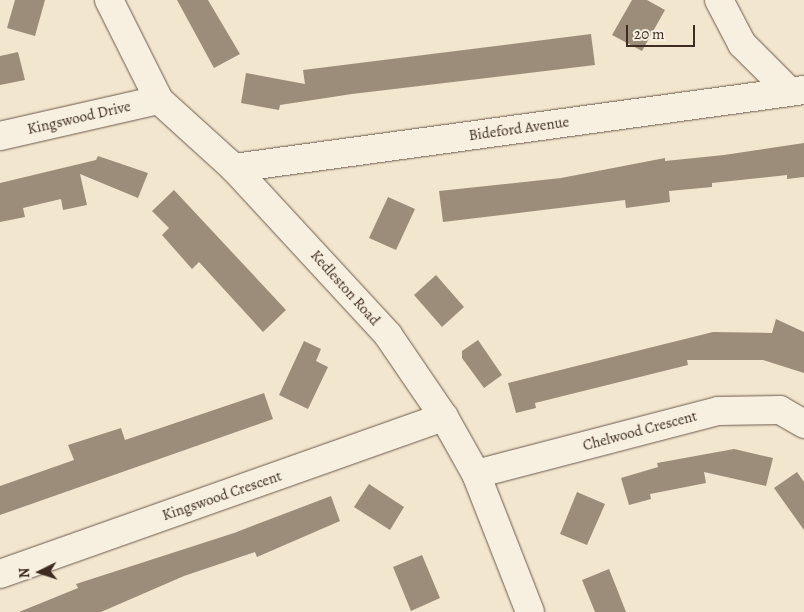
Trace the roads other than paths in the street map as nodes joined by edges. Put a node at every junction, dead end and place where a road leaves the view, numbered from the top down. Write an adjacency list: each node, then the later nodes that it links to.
1 (109, 0): 4 (street, Kedleston Road)
2 (719, 0): 3 (street)
3 (797, 91): 6 (street, Bideford Avenue)
4 (159, 100): 5 (street, Kingswood Drive); 6 (street, Kedleston Road)
5 (0, 136)
6 (234, 168): 7 (street, Kedleston Road)
7 (444, 418): 9 (street, Kedleston Road); 10 (street, Kingswood Crescent)
8 (804, 424): 9 (street, Chelwood Crescent)
9 (476, 474): 11 (street, Kedleston Road)
10 (0, 574)
11 (530, 612)

